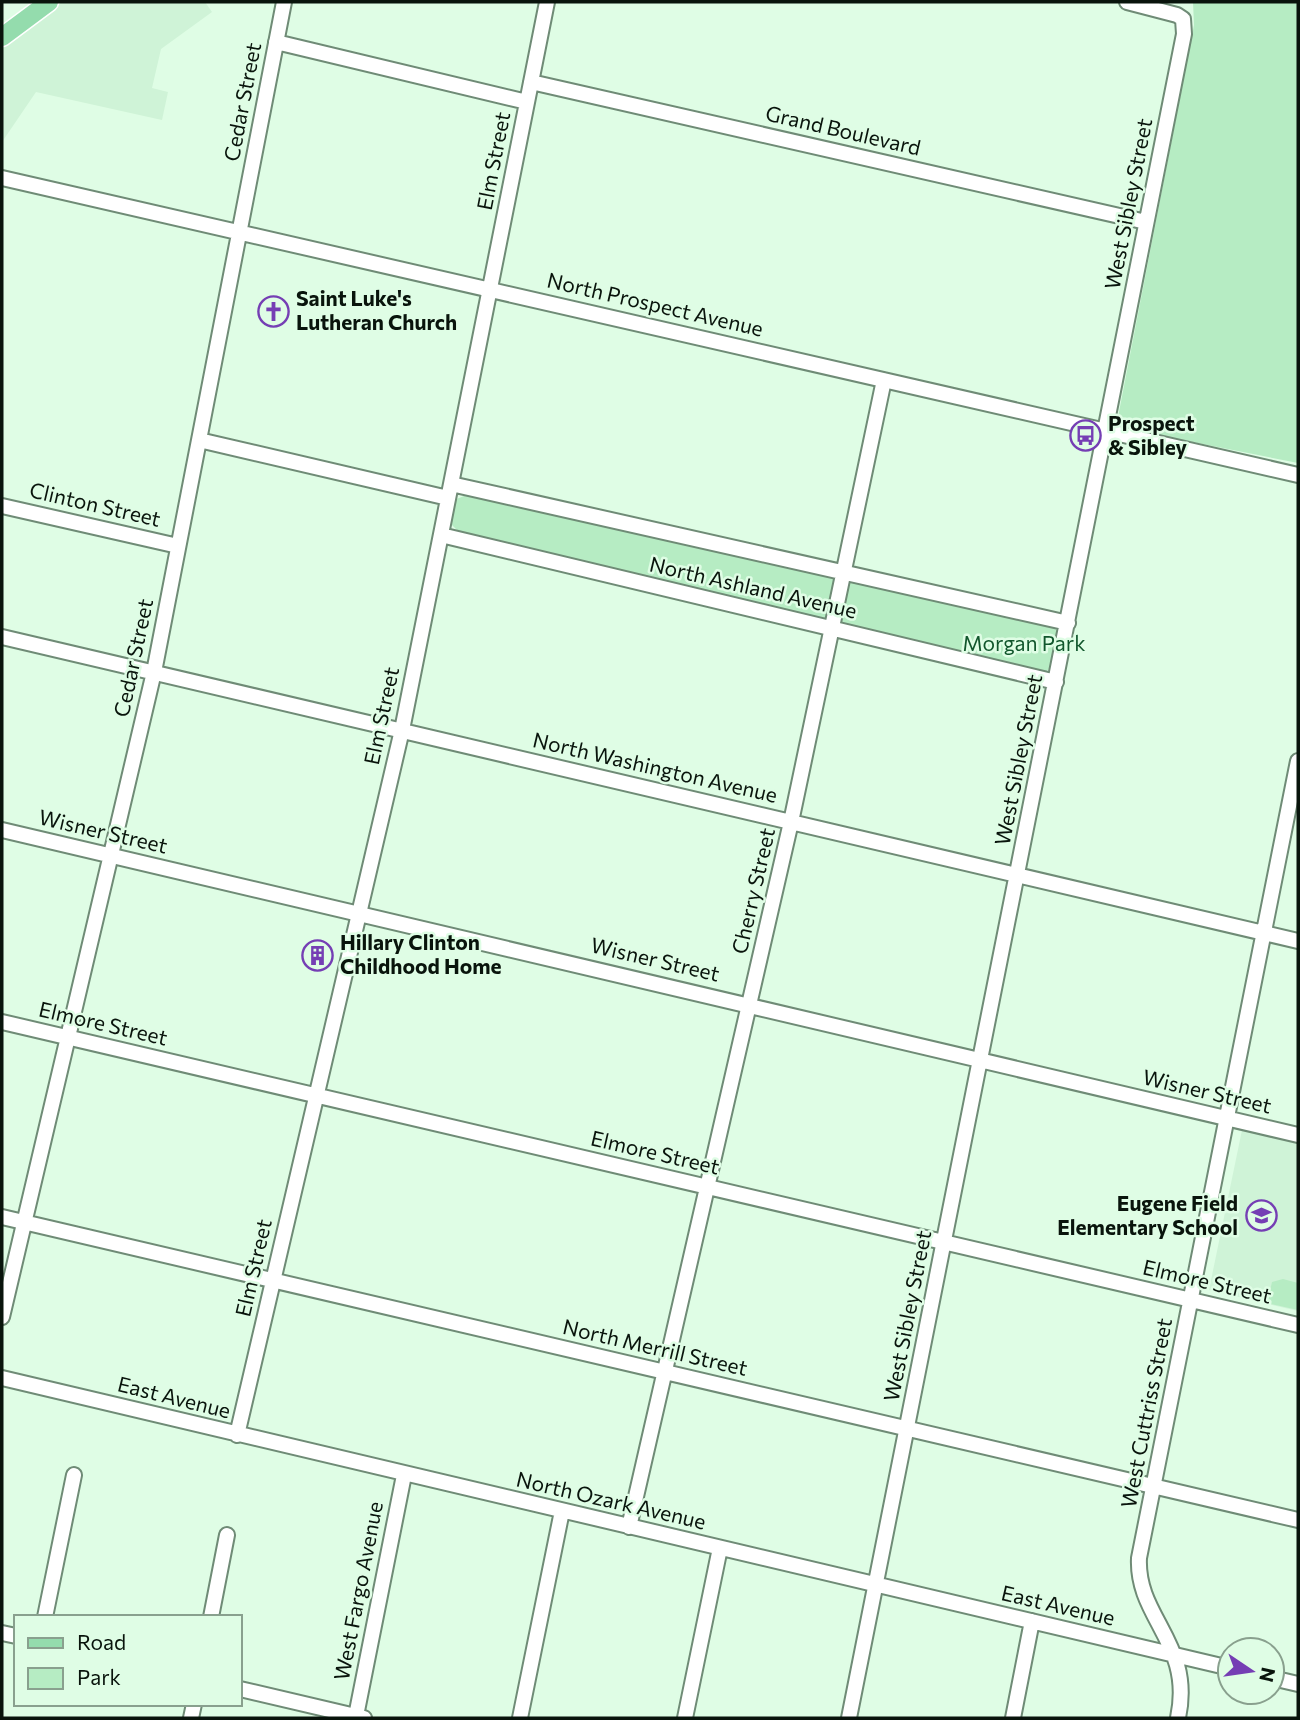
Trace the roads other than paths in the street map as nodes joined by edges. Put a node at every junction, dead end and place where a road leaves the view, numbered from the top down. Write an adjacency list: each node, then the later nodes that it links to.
1 (49, 2): 5 (main road)
2 (284, 2): 6 (street, Cedar Street)
3 (547, 2): 7 (street, Elm Street)
4 (1127, 2): 10 (street, West Sibley Street)
5 (2, 37)
6 (276, 41): 8 (street); 11 (street, Cedar Street)
7 (531, 82): 8 (street, Elm Street); 10 (street, Grand Boulevard)
8 (527, 102): 12 (street, Elm Street)
9 (2, 178): 11 (street, North Prospect Avenue)
10 (1146, 222): 14 (street, West Sibley Street)
11 (239, 230): 12 (street, North Prospect Avenue); 15 (street, Cedar Street)
12 (490, 288): 13 (street, North Prospect Avenue); 17 (street, Elm Street)
13 (884, 380): 14 (street, North Prospect Avenue); 21 (street, Cherry Street)
14 (1106, 430): 16 (street, North Prospect Avenue); 22 (street, West Sibley Street)
15 (199, 440): 17 (street, North Ashland Avenue); 20 (street, Cedar Street)
16 (1298, 475)
17 (450, 491): 19 (street, Elm Street); 21 (street, North Ashland Avenue)
18 (2, 506): 20 (street, Clinton Street)
19 (441, 535): 23 (street, North Ashland Avenue); 27 (street, Elm Street)
20 (178, 546): 25 (street, Cedar Street)
21 (843, 573): 22 (street, North Ashland Avenue); 23 (street, Cherry Street)
22 (1068, 623): 26 (street, West Sibley Street)
23 (832, 628): 26 (street, North Ashland Avenue); 29 (street, Cherry Street)
24 (2, 637): 25 (street, North Washington Avenue)
25 (154, 672): 27 (street, North Washington Avenue); 31 (street, Cedar Street)
26 (1056, 681): 32 (street, West Sibley Street)
27 (402, 730): 29 (street, North Washington Avenue); 33 (street, Elm Street)
28 (1298, 761): 34 (street, West Cuttriss Street)
29 (790, 822): 32 (street, North Washington Avenue); 36 (street, Cherry Street)
30 (2, 830): 31 (street, Wisner Street)
31 (111, 855): 33 (street, Wisner Street); 38 (street, Cedar Street)
32 (1017, 876): 34 (street, North Washington Avenue); 39 (street, West Sibley Street)
33 (359, 913): 36 (street, Wisner Street); 40 (street, Elm Street)
34 (1264, 934): 35 (street, North Washington Avenue); 41 (street, West Cuttriss Street)
35 (1298, 941)
36 (750, 1004): 39 (street, Wisner Street); 43 (street, Cherry Street)
37 (2, 1022): 38 (street, Elmore Street)
38 (68, 1037): 40 (street, Elmore Street); 45 (street, Cedar Street)
39 (981, 1060): 41 (street, Wisner Street); 46 (street, West Sibley Street)
40 (316, 1095): 43 (street, Elmore Street); 47 (street, Elm Street)
41 (1227, 1118): 42 (street, Wisner Street); 48 (street, West Cuttriss Street)
42 (1298, 1135)
43 (709, 1187): 46 (street, Elmore Street); 51 (street, Cherry Street)
44 (2, 1217): 45 (street, North Merrill Street)
45 (24, 1222): 47 (street, North Merrill Street); 49 (street, Cedar Street)
46 (944, 1242): 48 (street, Elmore Street); 53 (street, West Sibley Street)
47 (273, 1281): 51 (street, North Merrill Street); 54 (street, Elm Street)
48 (1191, 1300): 50 (street, Elmore Street); 58 (street, West Cuttriss Street)
49 (2, 1317)
50 (1298, 1325)
51 (665, 1373): 53 (street, North Merrill Street); 61 (street, Cherry Street)
52 (2, 1378): 54 (street, East Avenue)
53 (908, 1427): 58 (street, North Merrill Street); 64 (street, West Sibley Street)
54 (237, 1435): 55 (street, East Avenue)
55 (336, 1459): 57 (street, North Ozark Avenue)
56 (74, 1475): 65 (street)
57 (404, 1475): 59 (street, North Ozark Avenue); 71 (street, West Fargo Avenue)
58 (1154, 1486): 60 (street, North Merrill Street); 68 (street, West Cuttriss Street)
59 (562, 1511): 61 (street, North Ozark Avenue); 72 (street)
60 (1298, 1520)
61 (629, 1527): 63 (street, North Ozark Avenue)
62 (227, 1535): 66 (street)
63 (720, 1548): 64 (street, North Ozark Avenue); 73 (street)
64 (876, 1584): 67 (street, East Avenue); 74 (street, West Sibley Street)
65 (45, 1615)
66 (211, 1615)
67 (1032, 1621): 68 (street, East Avenue); 75 (street)
68 (1176, 1655): 69 (street, East Avenue); 76 (street, West Cuttriss Street)
69 (1216, 1665)
70 (242, 1689): 71 (street)
71 (360, 1717)
72 (520, 1718)
73 (685, 1718)
74 (849, 1718)
75 (1013, 1718)
76 (1178, 1718)

